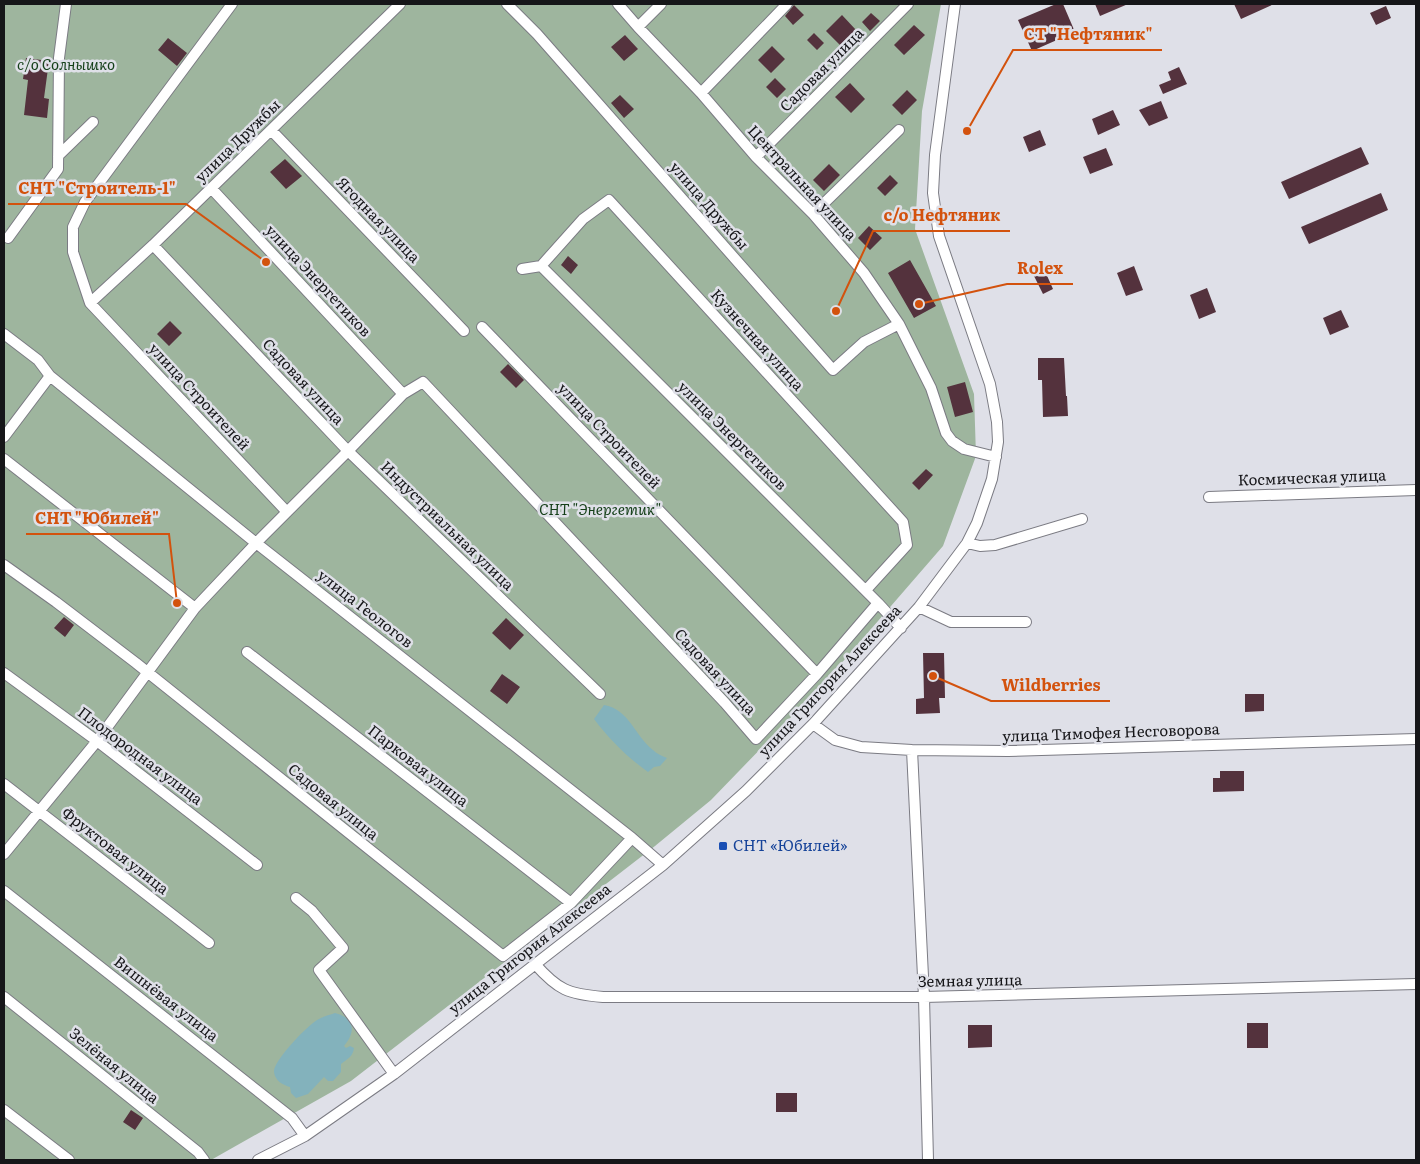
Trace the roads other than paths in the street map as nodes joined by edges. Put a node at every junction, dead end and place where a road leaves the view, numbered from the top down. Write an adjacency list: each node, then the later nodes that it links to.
1 (66, 4): 15 (street)
2 (232, 4): 23 (street)
3 (400, 4): 13 (street, улица Дружбы)
4 (507, 4): 24 (street, улица Дружбы)
5 (618, 4): 10 (street, Центральная улица)
6 (661, 4): 10 (street)
7 (787, 4): 11 (street)
8 (908, 4): 16 (street, Садовая улица)
9 (955, 4): 32 (street, улица Григория Алексеева)
10 (638, 27): 11 (street, Центральная улица)
11 (701, 93): 16 (street, Центральная улица)
12 (93, 122): 15 (street)
13 (271, 130): 17 (street, улица Дружбы); 26 (street, Ягодная улица)
14 (899, 130): 18 (street)
15 (58, 156): 19 (street)
16 (756, 157): 18 (street, Центральная улица)
17 (211, 188): 20 (street, улица Дружбы); 29 (street, улица Энергетиков)
18 (812, 214): 24 (street, Центральная улица)
19 (8, 238)
20 (153, 245): 23 (street, улица Дружбы); 31 (street, Садовая улица)
21 (541, 266): 22 (street); 41 (street, улица Энергетиков); 41 (street, Кузнечная улица)
22 (522, 269)
23 (90, 303): 36 (street, улица Строителей)
24 (899, 324): 32 (street, Центральная улица)
25 (482, 327): 50 (street, улица Строителей)
26 (464, 331)
27 (4, 334): 28 (street, улица Геологов)
28 (50, 376): 30 (street); 38 (street, улица Геологов)
29 (403, 394): 31 (street); 50 (street, Садовая улица)
30 (4, 437)
31 (348, 450): 36 (street); 51 (street, Индустриальная улица)
32 (996, 457): 39 (street, улица Григория Алексеева)
33 (4, 459): 44 (street)
34 (1416, 490): 35 (street, Космическая улица)
35 (1209, 497)
36 (286, 512): 38 (street)
37 (1082, 519): 39 (street)
38 (258, 541): 44 (street); 58 (street, улица Геологов)
39 (967, 544): 43 (street, улица Григория Алексеева)
40 (4, 565): 49 (street, Садовая улица)
41 (866, 590): 42 (street, улица Энергетиков)
42 (878, 603): 46 (street, улица Энергетиков); 50 (street, Садовая улица)
43 (919, 607): 45 (street); 46 (street, улица Григория Алексеева)
44 (195, 608): 49 (street)
45 (1026, 622)
46 (901, 628): 52 (street, улица Григория Алексеева)
47 (247, 652): 64 (street, Парковая улица)
48 (4, 673): 54 (street, Плодородная улица)
49 (147, 673): 54 (street); 64 (street, Садовая улица)
50 (818, 674)
51 (600, 694)
52 (813, 724): 55 (street, улица Тимофея Несговорова); 60 (street, улица Григория Алексеева)
53 (1416, 739): 55 (street, улица Тимофея Несговорова)
54 (97, 741): 57 (street); 61 (street, Плодородная улица)
55 (912, 750): 69 (street)
56 (4, 784): 57 (street, Фруктовая улица)
57 (39, 811): 59 (street); 65 (street, Фруктовая улица)
58 (632, 838): 60 (street, улица Геологов); 64 (street, Садовая улица)
59 (4, 854)
60 (663, 865): 66 (street, улица Григория Алексеева)
61 (257, 866)
62 (4, 891): 72 (street, Вишнёвая улица)
63 (296, 898): 70 (street)
64 (570, 903)
65 (208, 943)
66 (535, 964): 69 (street, Земная улица); 70 (street, улица Григория Алексеева)
67 (1416, 984): 69 (street, Земная улица)
68 (4, 997): 74 (street, Зелёная улица)
69 (924, 997): 76 (street)
70 (394, 1074): 72 (street, улица Григория Алексеева)
71 (4, 1110): 73 (street)
72 (305, 1136): 75 (street, улица Григория Алексеева)
73 (69, 1160)
74 (204, 1160)
75 (258, 1160)
76 (928, 1160)

